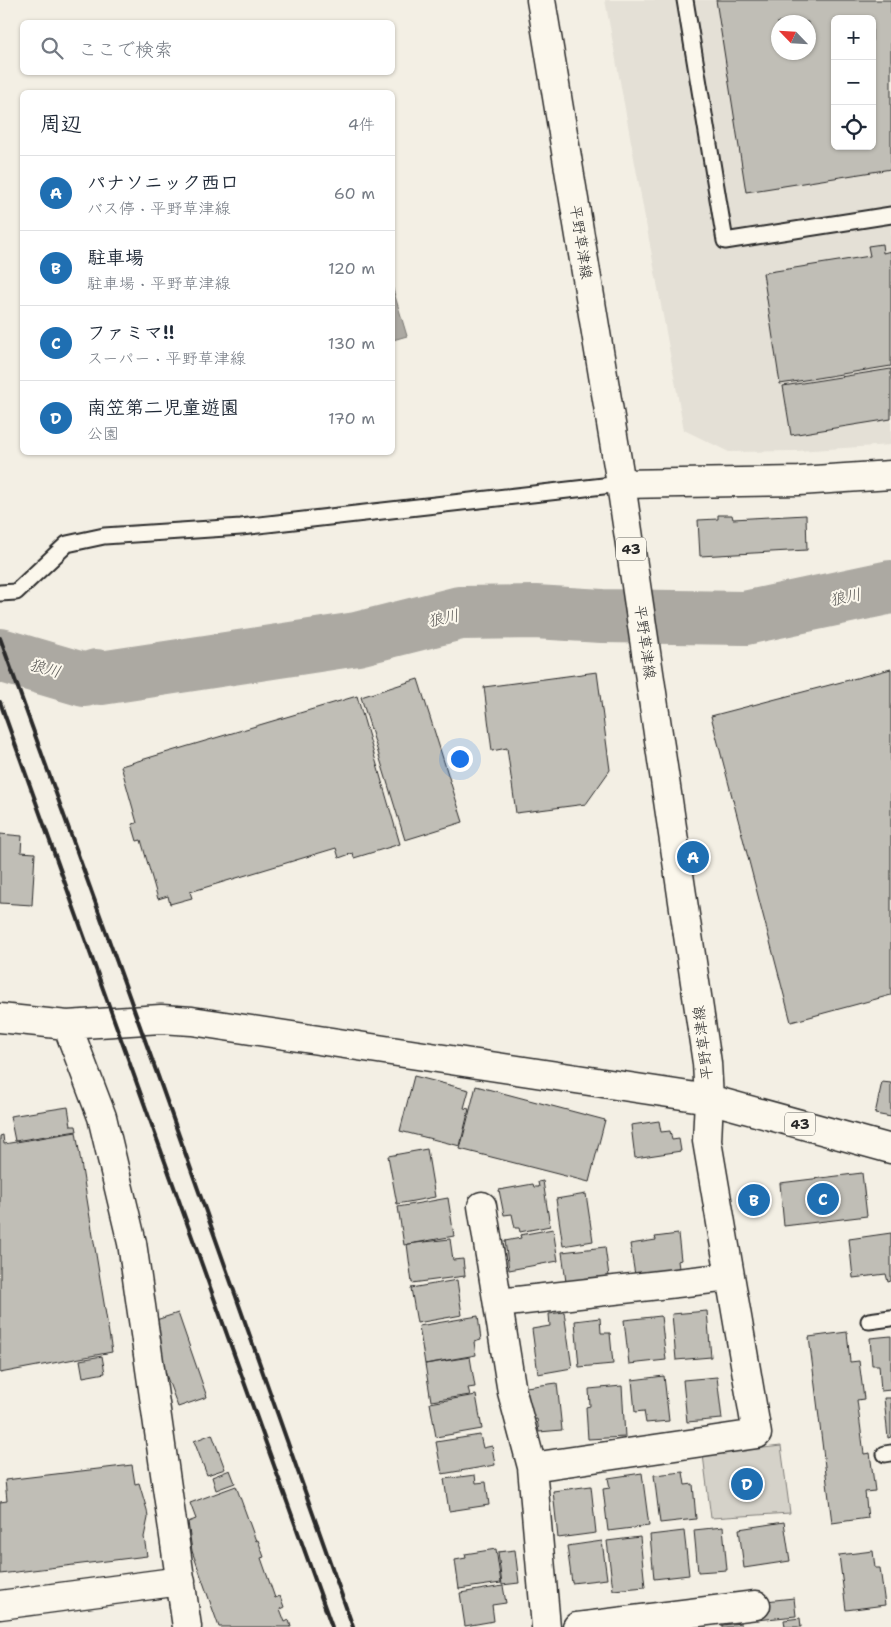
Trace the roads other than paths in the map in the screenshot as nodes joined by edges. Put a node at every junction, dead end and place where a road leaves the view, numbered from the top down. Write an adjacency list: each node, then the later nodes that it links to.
1 (541, 0): 5 (street, 平野草津線 / 43)
2 (685, 0): 3 (lane)
3 (891, 215)
4 (891, 475): 5 (street)
5 (621, 484): 6 (lane); 9 (street, 平野草津線 / 43)
6 (0, 593)
7 (0, 1018): 8 (street)
8 (66, 1025): 9 (street); 17 (street)
9 (709, 1099): 10 (street, 平野草津線 / 43); 12 (street)
10 (891, 1149)
11 (482, 1206): 13 (street)
12 (730, 1277): 13 (street); 16 (street)
13 (498, 1304): 16 (street)
14 (891, 1318): 15 (lane)
15 (869, 1322)
16 (532, 1467): 21 (street)
17 (181, 1581): 18 (street); 20 (street)
18 (0, 1605)
19 (756, 1605): 22 (street)
20 (187, 1627)
21 (546, 1627)
22 (577, 1627)

